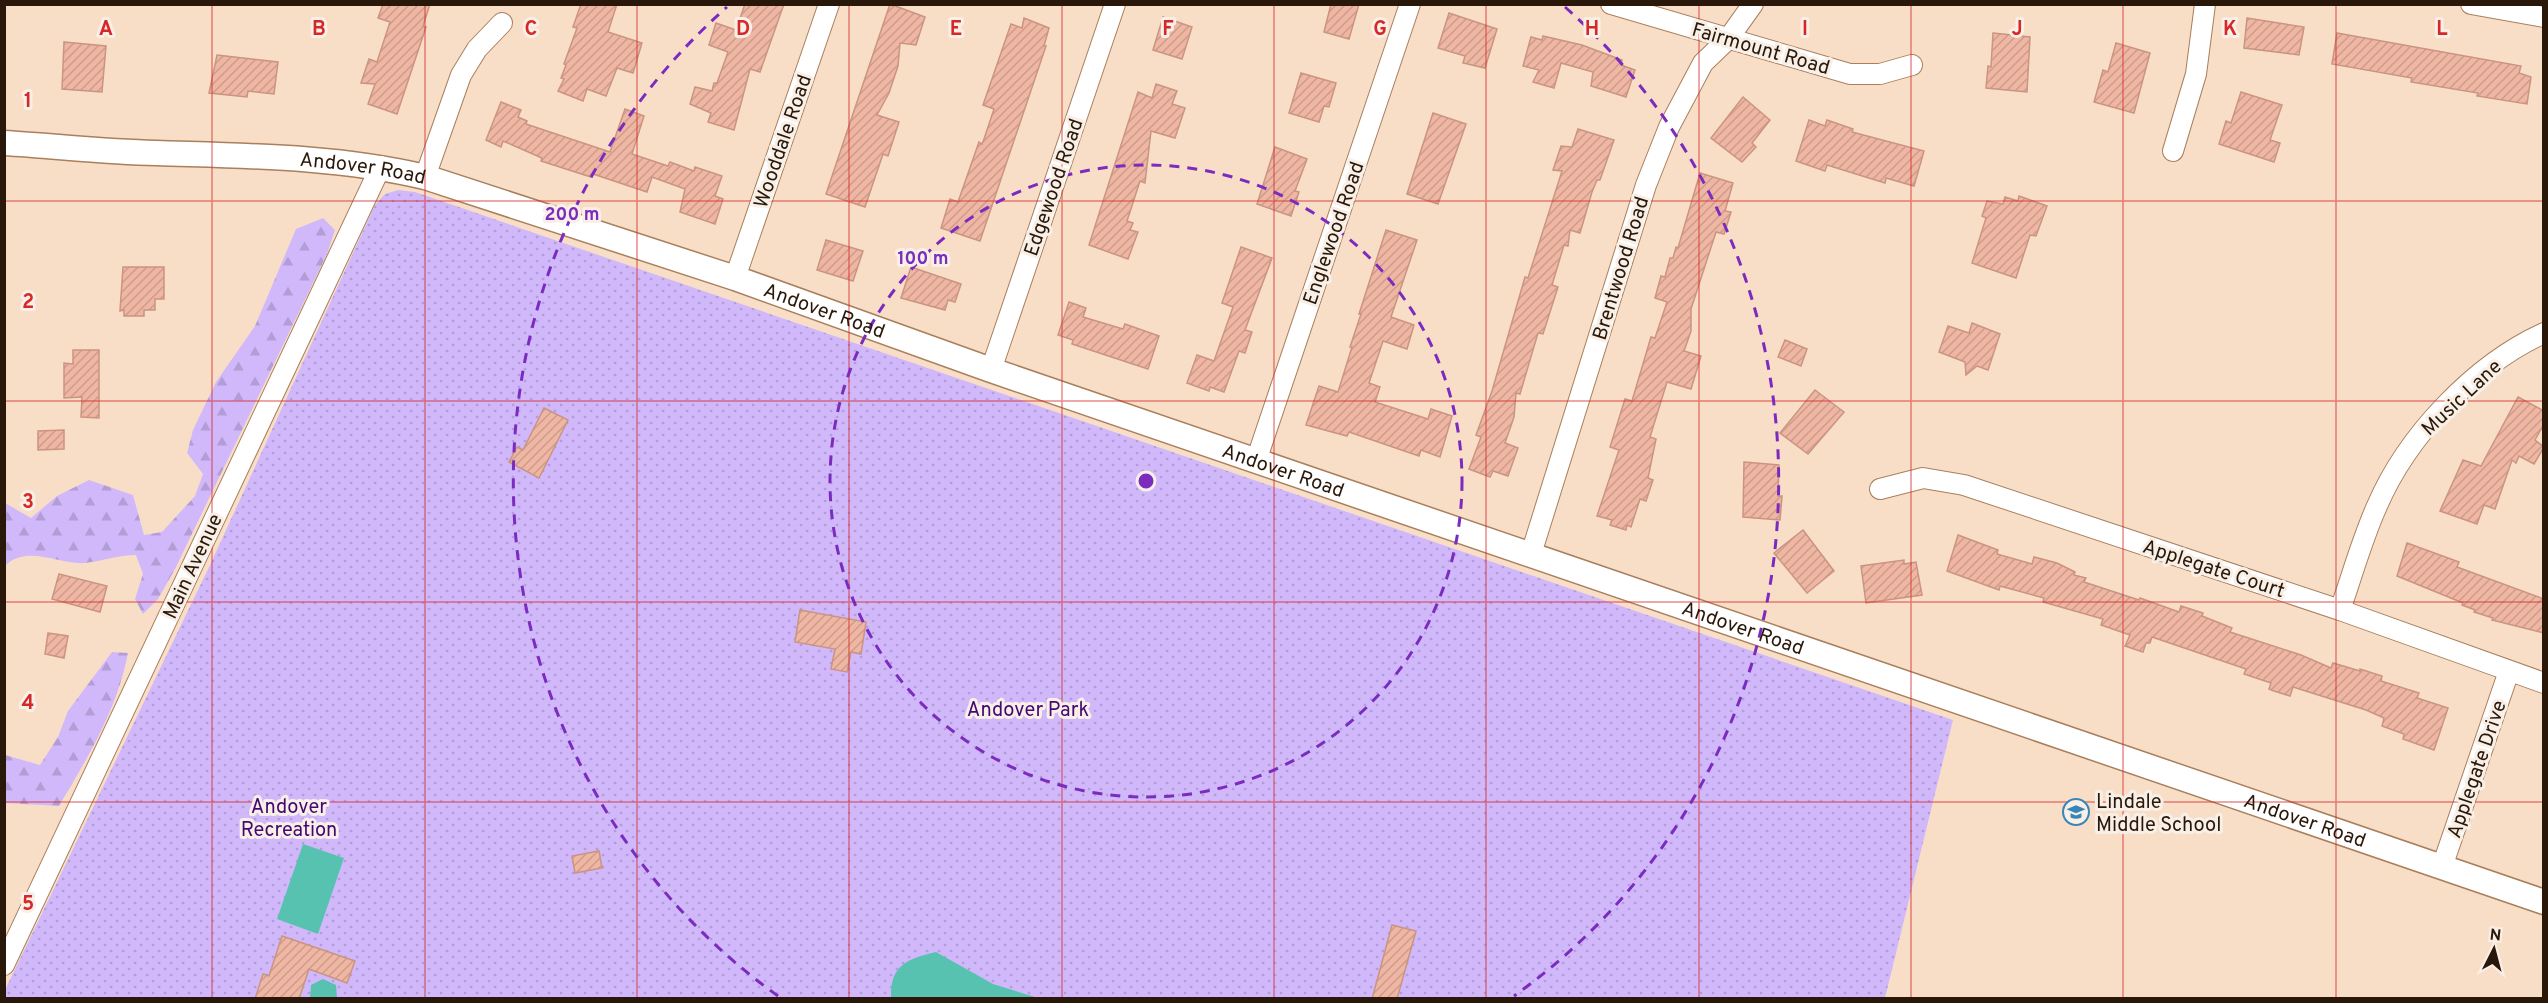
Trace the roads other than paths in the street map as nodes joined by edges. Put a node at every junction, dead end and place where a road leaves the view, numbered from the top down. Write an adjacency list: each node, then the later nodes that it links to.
1 (829, 4): 16 (street, Wooddale Road)
2 (1115, 4): 18 (street, Edgewood Road)
3 (1410, 4): 19 (street, Englewood Road)
4 (1611, 4): 10 (street, Fairmount Road)
5 (1753, 4): 10 (street, Brentwood Road)
6 (2205, 4): 13 (street)
7 (2471, 4): 8 (street)
8 (2544, 17)
9 (502, 22): 15 (street)
10 (1728, 39): 11 (street, Fairmount Road); 21 (street, Brentwood Road)
11 (1912, 65)
12 (4, 143): 14 (street, Andover Road)
13 (2173, 151)
14 (381, 166): 15 (street, Andover Road); 27 (street, Main Avenue)
15 (425, 177): 16 (street, Andover Road)
16 (735, 278): 18 (street, Andover Road)
17 (2544, 333): 22 (street, Music Lane)
18 (991, 370): 19 (street, Andover Road)
19 (1256, 461): 21 (street, Andover Road)
20 (1880, 489): 22 (street, Applegate Court)
21 (1531, 554): 25 (street, Andover Road)
22 (2340, 610): 23 (street, Applegate Court)
23 (2509, 671): 24 (street, Applegate Court); 25 (street, Applegate Drive)
24 (2544, 683)
25 (2442, 867): 26 (street, Andover Road)
26 (2544, 902)
27 (4, 965)

